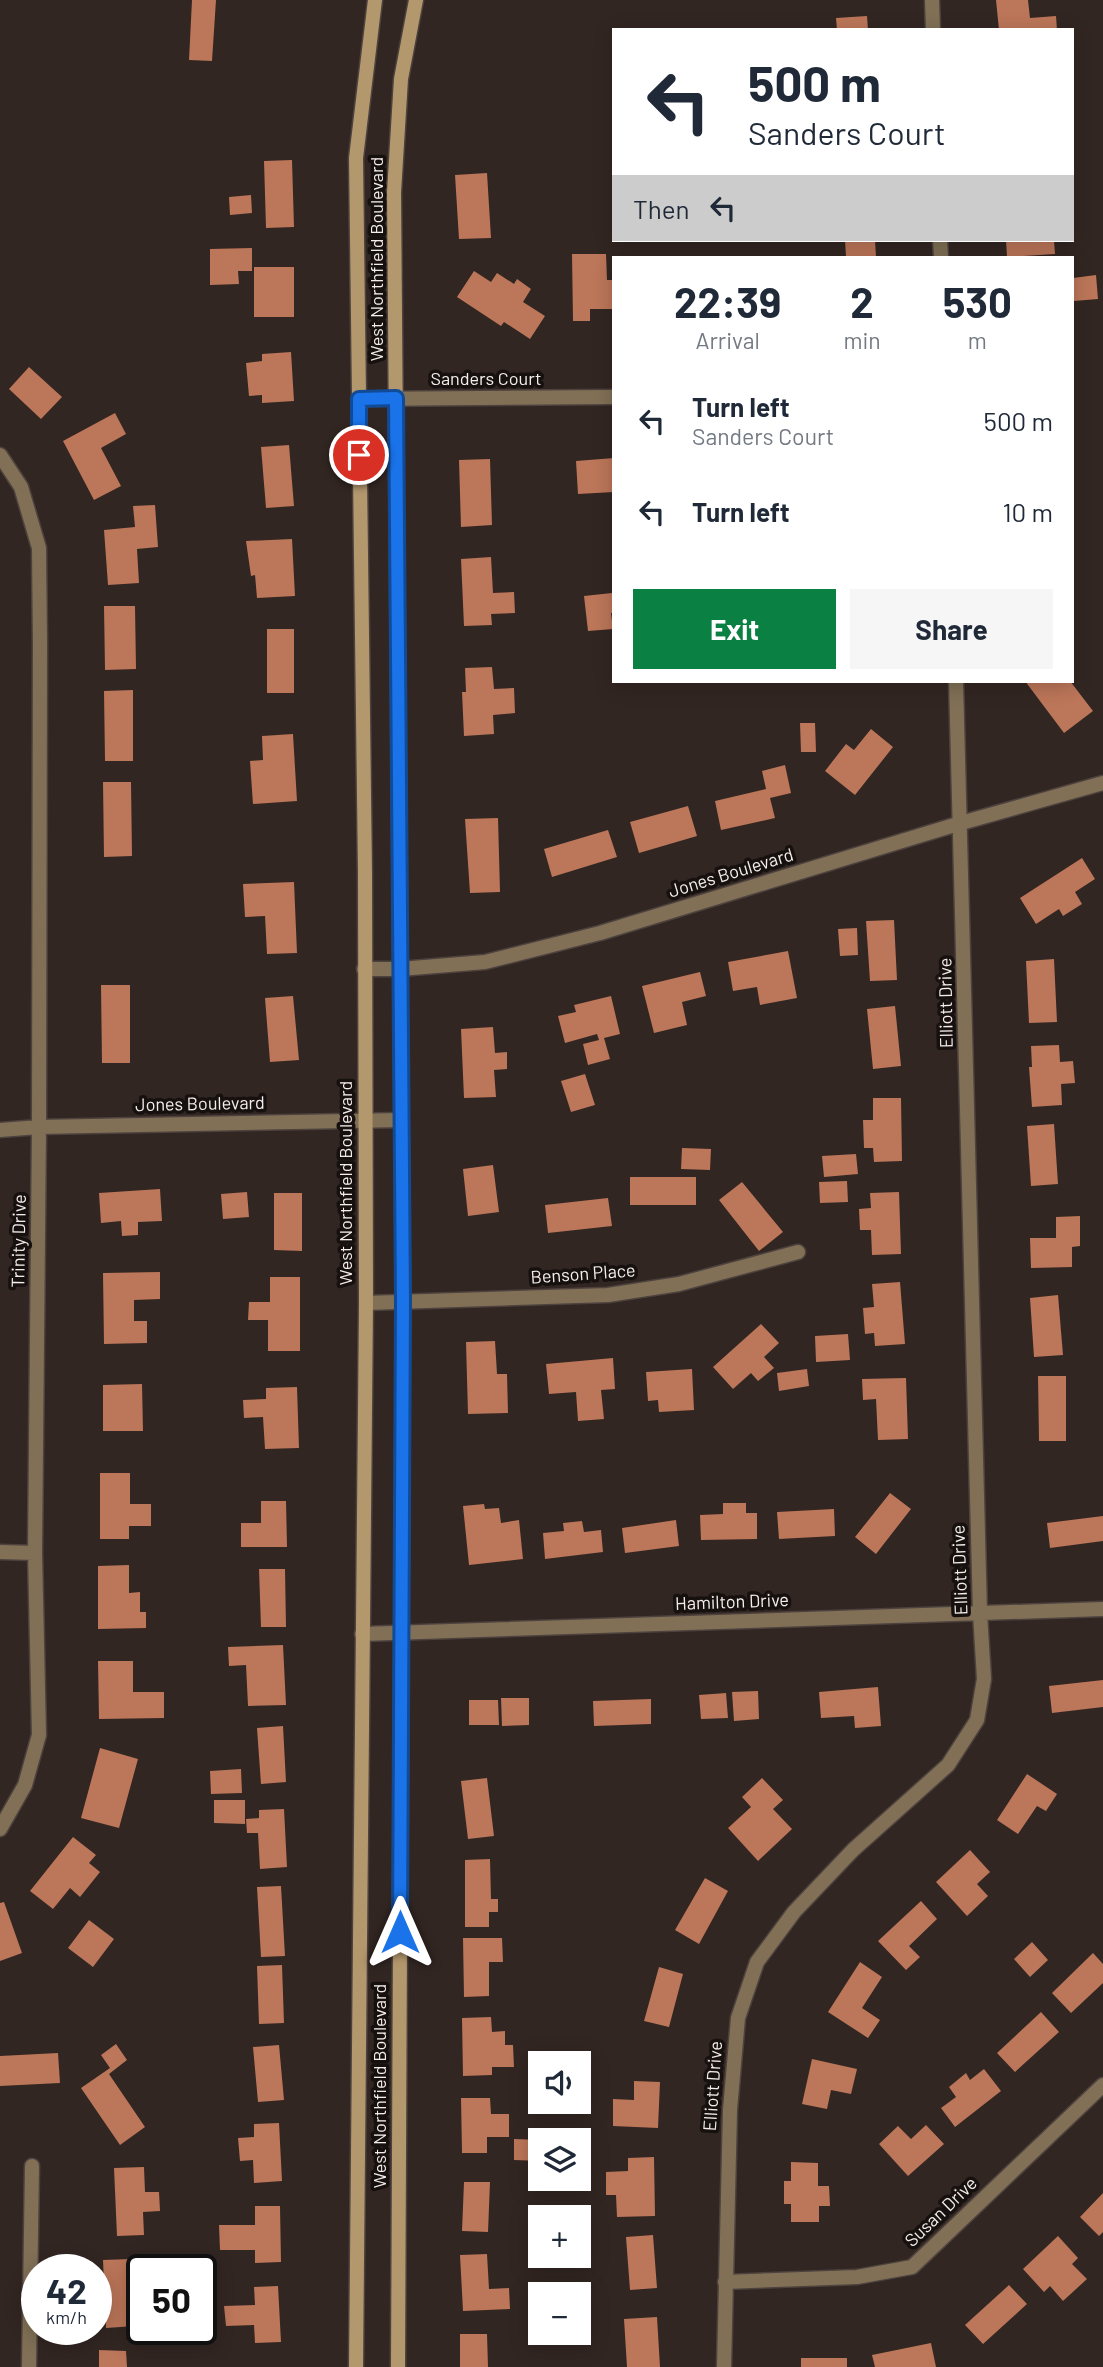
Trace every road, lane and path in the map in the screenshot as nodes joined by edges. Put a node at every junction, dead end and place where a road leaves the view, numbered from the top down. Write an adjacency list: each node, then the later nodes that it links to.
1 (375, 0): 7 (main road, West Northfield Boulevard)
2 (416, 0): 6 (main road, West Northfield Boulevard)
3 (932, 0): 4 (street)
4 (933, 28)
5 (612, 397): 6 (street, Sanders Court)
6 (396, 398): 7 (street, Sanders Court); 13 (main road, West Northfield Boulevard)
7 (359, 399): 12 (main road, West Northfield Boulevard)
8 (0, 455): 16 (street, Trinity Drive)
9 (956, 683): 11 (street, Elliott Drive)
10 (1103, 783): 11 (street, Jones Boulevard)
11 (961, 823): 13 (street, Jones Boulevard); 24 (street, Elliott Drive)
12 (364, 969): 13 (street, Jones Boulevard); 14 (main road, West Northfield Boulevard)
13 (400, 969): 15 (main road, West Northfield Boulevard)
14 (366, 1120): 15 (street, Jones Boulevard); 16 (street, Jones Boulevard); 20 (main road, West Northfield Boulevard)
15 (401, 1120): 19 (main road, West Northfield Boulevard)
16 (39, 1127): 17 (street, Jones Boulevard); 22 (street, Trinity Drive)
17 (0, 1130)
18 (798, 1252): 19 (street, Benson Place)
19 (403, 1301): 20 (street, Benson Place); 25 (main road, West Northfield Boulevard)
20 (366, 1303): 26 (main road, West Northfield Boulevard)
21 (0, 1552): 22 (street)
22 (35, 1553): 27 (street, Trinity Drive)
23 (1103, 1609): 24 (street, Hamilton Drive)
24 (980, 1613): 25 (street, Hamilton Drive); 30 (street, Elliott Drive)
25 (401, 1633): 26 (street, Hamilton Drive); 33 (main road, West Northfield Boulevard)
26 (362, 1634): 32 (main road, West Northfield Boulevard)
27 (0, 1829)
28 (1103, 2085): 30 (street, Susan Drive)
29 (32, 2166): 31 (street)
30 (725, 2282): 34 (street, Elliott Drive)
31 (29, 2367)
32 (356, 2367)
33 (398, 2367)
34 (724, 2367)

